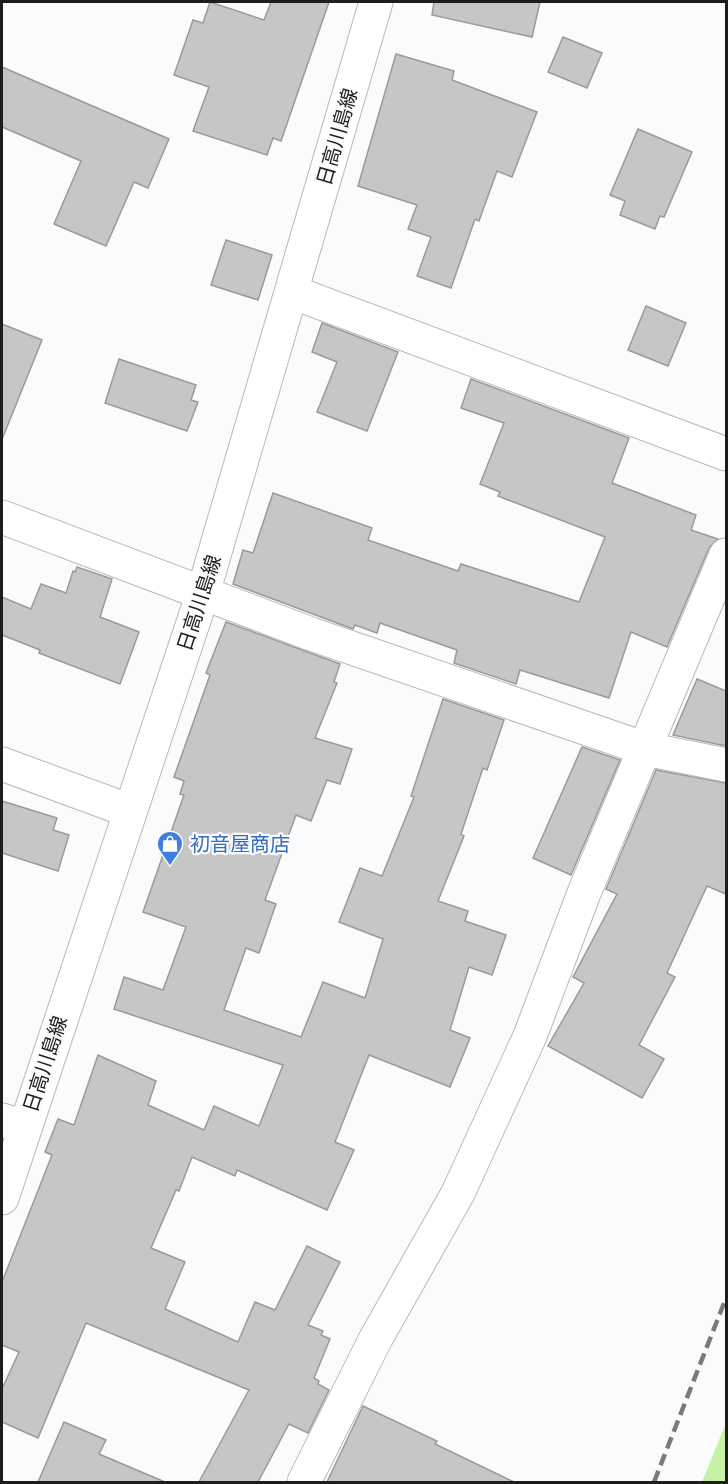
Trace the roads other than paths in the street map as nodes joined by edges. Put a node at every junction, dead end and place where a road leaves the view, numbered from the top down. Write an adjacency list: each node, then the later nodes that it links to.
1 (376, 2): 2 (street, 日高川島線)
2 (292, 292): 3 (street); 6 (street, 日高川島線)
3 (726, 454)
4 (2, 517): 6 (street)
5 (726, 555): 7 (street)
6 (203, 593): 7 (street); 10 (street, 日高川島線)
7 (645, 749): 9 (street); 13 (street)
8 (2, 764): 10 (street)
9 (726, 765)
10 (130, 811): 11 (street, 日高川島線)
11 (13, 1124): 12 (street, 日高川島線)
12 (2, 1198)
13 (304, 1482)

